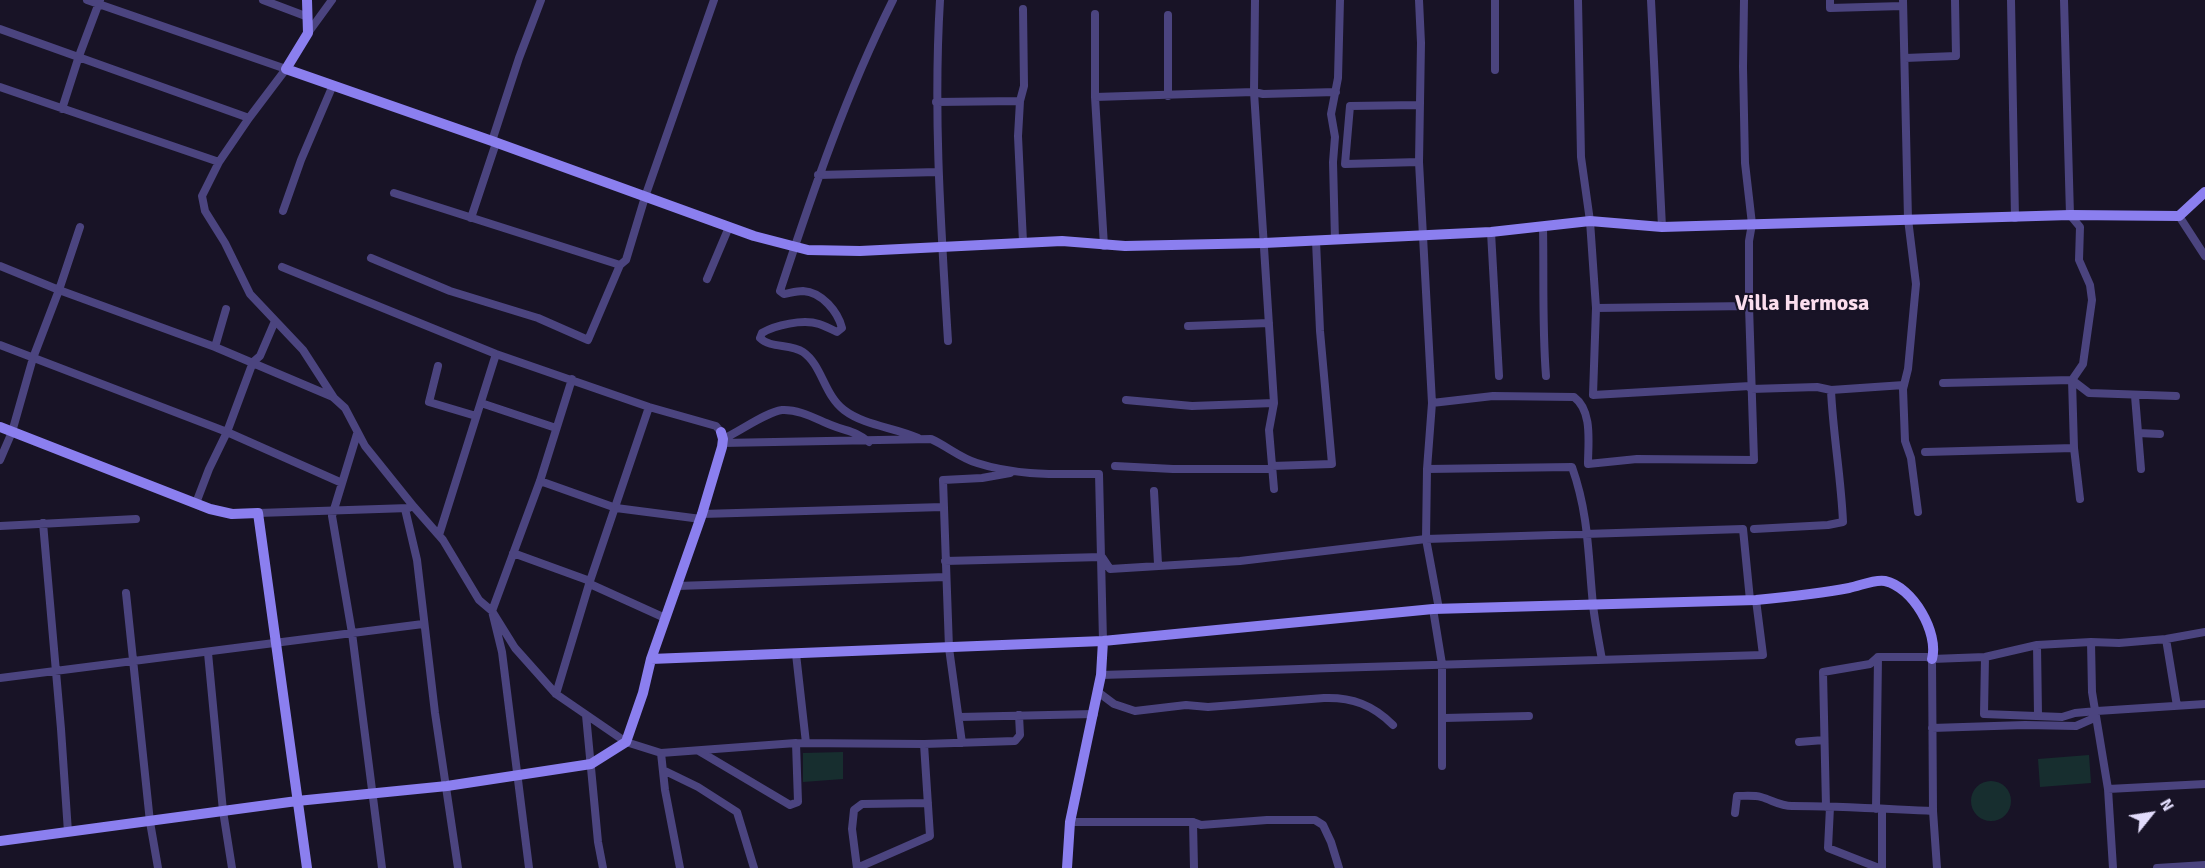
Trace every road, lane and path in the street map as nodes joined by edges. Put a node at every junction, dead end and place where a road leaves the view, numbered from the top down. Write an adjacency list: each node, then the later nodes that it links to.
1 (87, 0): 20 (street)
2 (263, 0): 25 (street)
3 (307, 0): 25 (street)
4 (332, 0): 27 (street)
5 (541, 0): 43 (street)
6 (714, 0): 50 (street)
7 (893, 0): 47 (street)
8 (940, 0): 39 (street)
9 (1255, 0): 34 (street)
10 (1340, 0): 35 (street)
11 (1419, 0): 40 (street)
12 (1495, 0): 31 (street)
13 (1578, 0): 57 (street)
14 (1651, 0): 62 (street)
15 (1744, 0): 58 (street)
16 (1830, 0): 21 (street)
17 (1955, 0): 29 (street)
18 (2011, 0): 55 (street)
19 (2064, 0): 52 (street)
20 (100, 2): 28 (street); 30 (street)
21 (1903, 3): 29 (street)
22 (1023, 9): 38 (street)
23 (1095, 14): 37 (street)
24 (1168, 15): 36 (street)
25 (308, 17): 27 (street)
26 (0, 29): 28 (street)
27 (308, 33): 30 (street)
28 (79, 56): 41 (street); 42 (street)
29 (1905, 58): 56 (street)
30 (286, 69): 32 (street); 42 (street)
31 (1495, 70)
32 (333, 86): 43 (street); 51 (street)
33 (0, 87): 41 (street)
34 (1254, 92): 35 (street); 36 (street); 68 (street)
35 (1336, 92): 65 (street)
36 (1168, 96): 37 (street)
37 (1095, 98): 70 (street)
38 (1020, 100): 39 (street); 67 (street)
39 (936, 102): 46 (street)
40 (1419, 105): 45 (street); 45 (street)
41 (63, 109): 44 (street)
42 (249, 118): 44 (street)
43 (494, 142): 50 (street); 54 (street)
44 (219, 162): 82 (street)
45 (1419, 162): 64 (street)
46 (938, 172): 47 (street); 71 (street)
47 (818, 175): 69 (street)
48 (2205, 192): 53 (street)
49 (394, 193): 54 (street)
50 (645, 197): 60 (street); 75 (street)
51 (284, 211)
52 (2070, 215): 53 (street); 55 (street); 95 (street)
53 (2179, 216): 72 (street)
54 (471, 218): 75 (street)
55 (2015, 218): 56 (street)
56 (1908, 219): 58 (street); 97 (street)
57 (1590, 221): 61 (street); 62 (street); 80 (street)
58 (1752, 224): 62 (street); 79 (street)
59 (80, 227): 78 (street)
60 (729, 227): 69 (street); 77 (street)
61 (1543, 227): 63 (street); 93 (street)
62 (1662, 227)
63 (1491, 232): 64 (street); 92 (street)
64 (1423, 236): 65 (street); 106 (street)
65 (1335, 240): 66 (street)
66 (1316, 241): 68 (street); 123 (street)
67 (1023, 242): 70 (street); 71 (street)
68 (1264, 243): 70 (street); 83 (street)
69 (795, 246): 71 (street); 117 (street)
70 (1104, 246)
71 (942, 247): 85 (street)
72 (2205, 256)
73 (370, 258): 75 (street)
74 (0, 266): 78 (street)
75 (620, 266)
76 (282, 267): 88 (street)
77 (707, 279)
78 (59, 290): 87 (street); 89 (street)
79 (1749, 306): 80 (street); 98 (street)
80 (1596, 308): 98 (street)
81 (226, 309): 87 (street)
82 (275, 321): 90 (street); 102 (street)
83 (1269, 323): 84 (street); 105 (street)
84 (1188, 326)
85 (948, 340)
86 (0, 345): 89 (street)
87 (215, 346): 90 (street)
88 (496, 354): 94 (street); 104 (street)
89 (33, 358): 111 (street); 112 (street)
90 (253, 362): 102 (street); 112 (street)
91 (438, 366): 108 (street)
92 (1498, 375)
93 (1546, 376)
94 (572, 380): 107 (street); 110 (street)
95 (2072, 380): 96 (street); 100 (street); 119 (street)
96 (1943, 383)
97 (1904, 385): 99 (street); 138 (street)
98 (1751, 388): 99 (street); 106 (street)
99 (1831, 390): 143 (street)
100 (2135, 396): 101 (street); 113 (street)
101 (2176, 396)
102 (334, 398): 114 (street)
103 (1126, 400): 105 (street)
104 (481, 403): 108 (street); 110 (street)
105 (1274, 403): 123 (street)
106 (1431, 403): 124 (street)
107 (649, 407): 116 (street); 135 (street)
108 (476, 416): 145 (street)
109 (0, 427): 111 (street)
110 (556, 428): 127 (street)
111 (12, 432): 121 (street); 132 (street)
112 (227, 432): 128 (street); 132 (street)
113 (2138, 433): 115 (street); 125 (street)
114 (357, 434): 128 (street); 134 (street)
115 (2160, 434)
116 (722, 438): 118 (street); 118 (street); 139 (street)
117 (918, 438): 118 (street); 126 (street)
118 (870, 442)
119 (2074, 448): 120 (street); 131 (street)
120 (1925, 452)
121 (0, 460)
122 (1115, 466): 123 (street)
123 (1272, 468): 129 (street)
124 (1427, 469): 144 (street); 146 (street)
125 (2141, 470)
126 (1014, 472): 133 (street); 148 (street)
127 (540, 481): 135 (street); 147 (street)
128 (342, 483): 136 (street)
129 (1274, 489)
130 (1154, 490): 150 (street)
131 (2080, 499)
132 (196, 503): 137 (street)
133 (943, 507): 139 (street); 149 (street)
134 (409, 508): 136 (street); 145 (street); 160 (street)
135 (616, 508): 139 (street); 152 (street)
136 (333, 509): 137 (street); 162 (street)
137 (258, 513): 166 (street)
138 (1918, 513)
139 (701, 517): 153 (street)
140 (136, 519): 141 (street)
141 (43, 523): 142 (street); 178 (street)
142 (0, 526)
143 (1754, 529)
144 (1588, 532): 146 (street); 155 (street); 156 (street)
145 (439, 535): 158 (street)
146 (1426, 538): 150 (street); 157 (street)
147 (513, 553): 152 (street); 158 (street)
148 (1102, 557): 149 (street); 150 (street); 164 (street)
149 (945, 561): 151 (street)
150 (1158, 564)
151 (946, 577): 153 (street); 168 (street)
152 (590, 582): 159 (street); 182 (street)
153 (677, 586): 159 (street)
154 (126, 593): 176 (street)
155 (1753, 600): 156 (street); 174 (street); 175 (street)
156 (1593, 604): 157 (street); 175 (street)
157 (1436, 609): 164 (street); 177 (street)
158 (492, 611): 182 (street); 207 (street)
159 (665, 618): 173 (street)
160 (423, 624): 162 (street); 209 (street)
161 (2205, 632): 163 (street)
162 (352, 633): 166 (street); 211 (street)
163 (2166, 639): 165 (street); 184 (street)
164 (1103, 641): 168 (street); 179 (street)
165 (2091, 642): 167 (street); 185 (street)
166 (277, 644): 169 (street); 212 (street)
167 (2037, 645): 172 (street); 189 (street)
168 (949, 648): 170 (street); 191 (street)
169 (208, 653): 176 (street); 216 (street)
170 (796, 654): 173 (street); 199 (street)
171 (1878, 657): 174 (street); 195 (street); 215 (street)
172 (1985, 657): 174 (street); 189 (street)
173 (651, 659): 196 (street)
174 (1932, 659): 194 (street)
175 (1602, 660): 177 (street)
176 (132, 663): 178 (street); 219 (street)
177 (1442, 664): 179 (street); 192 (street)
178 (55, 672): 180 (street); 222 (street)
179 (1101, 675): 181 (street)
180 (0, 678)
181 (1098, 692): 186 (street); 193 (street)
182 (555, 694): 187 (street)
183 (2205, 704): 184 (street)
184 (2177, 706): 185 (street)
185 (2097, 711): 189 (street); 194 (street); 210 (street)
186 (1094, 714): 188 (street); 220 (street)
187 (586, 715): 196 (street); 204 (street)
188 (1019, 715): 191 (street); 200 (street)
189 (2038, 715)
190 (1529, 716): 192 (street)
191 (959, 717): 200 (street)
192 (1444, 718): 205 (street)
193 (1392, 725)
194 (1932, 728): 217 (street)
195 (1824, 740): 197 (street); 214 (street)
196 (626, 742): 203 (street); 204 (street)
197 (1799, 742)
198 (796, 743): 199 (street); 202 (street); 202 (street)
199 (806, 743): 201 (street)
200 (962, 743): 201 (street)
201 (924, 744): 213 (street)
202 (699, 751): 203 (street)
203 (661, 753): 206 (street)
204 (591, 764): 207 (street); 231 (street)
205 (1442, 766)
206 (663, 770): 232 (street); 233 (street)
207 (519, 776): 209 (street); 230 (street)
208 (2205, 784): 210 (street)
209 (447, 786): 211 (street); 229 (street)
210 (2108, 789): 240 (street)
211 (372, 793): 212 (street); 228 (street)
212 (297, 801): 216 (street); 227 (street)
213 (928, 803): 234 (street); 234 (street)
214 (1828, 807): 215 (street); 218 (street); 238 (street)
215 (1879, 809): 217 (street); 238 (street)
216 (224, 811): 219 (street); 226 (street)
217 (1933, 811): 239 (street)
218 (1735, 813)
219 (150, 822): 222 (street); 225 (street)
220 (1070, 822): 221 (street); 235 (street)
221 (1193, 822): 236 (street); 237 (street)
222 (68, 832): 223 (street)
223 (0, 841)
224 (2205, 866): 241 (street)
225 (158, 868)
226 (232, 868)
227 (307, 868)
228 (382, 868)
229 (458, 868)
230 (530, 868)
231 (603, 868)
232 (680, 868)
233 (754, 868)
234 (857, 868)
235 (1067, 868)
236 (1194, 868)
237 (1339, 868)
238 (1881, 868)
239 (1937, 868)
240 (2113, 868)
241 (2157, 868)

